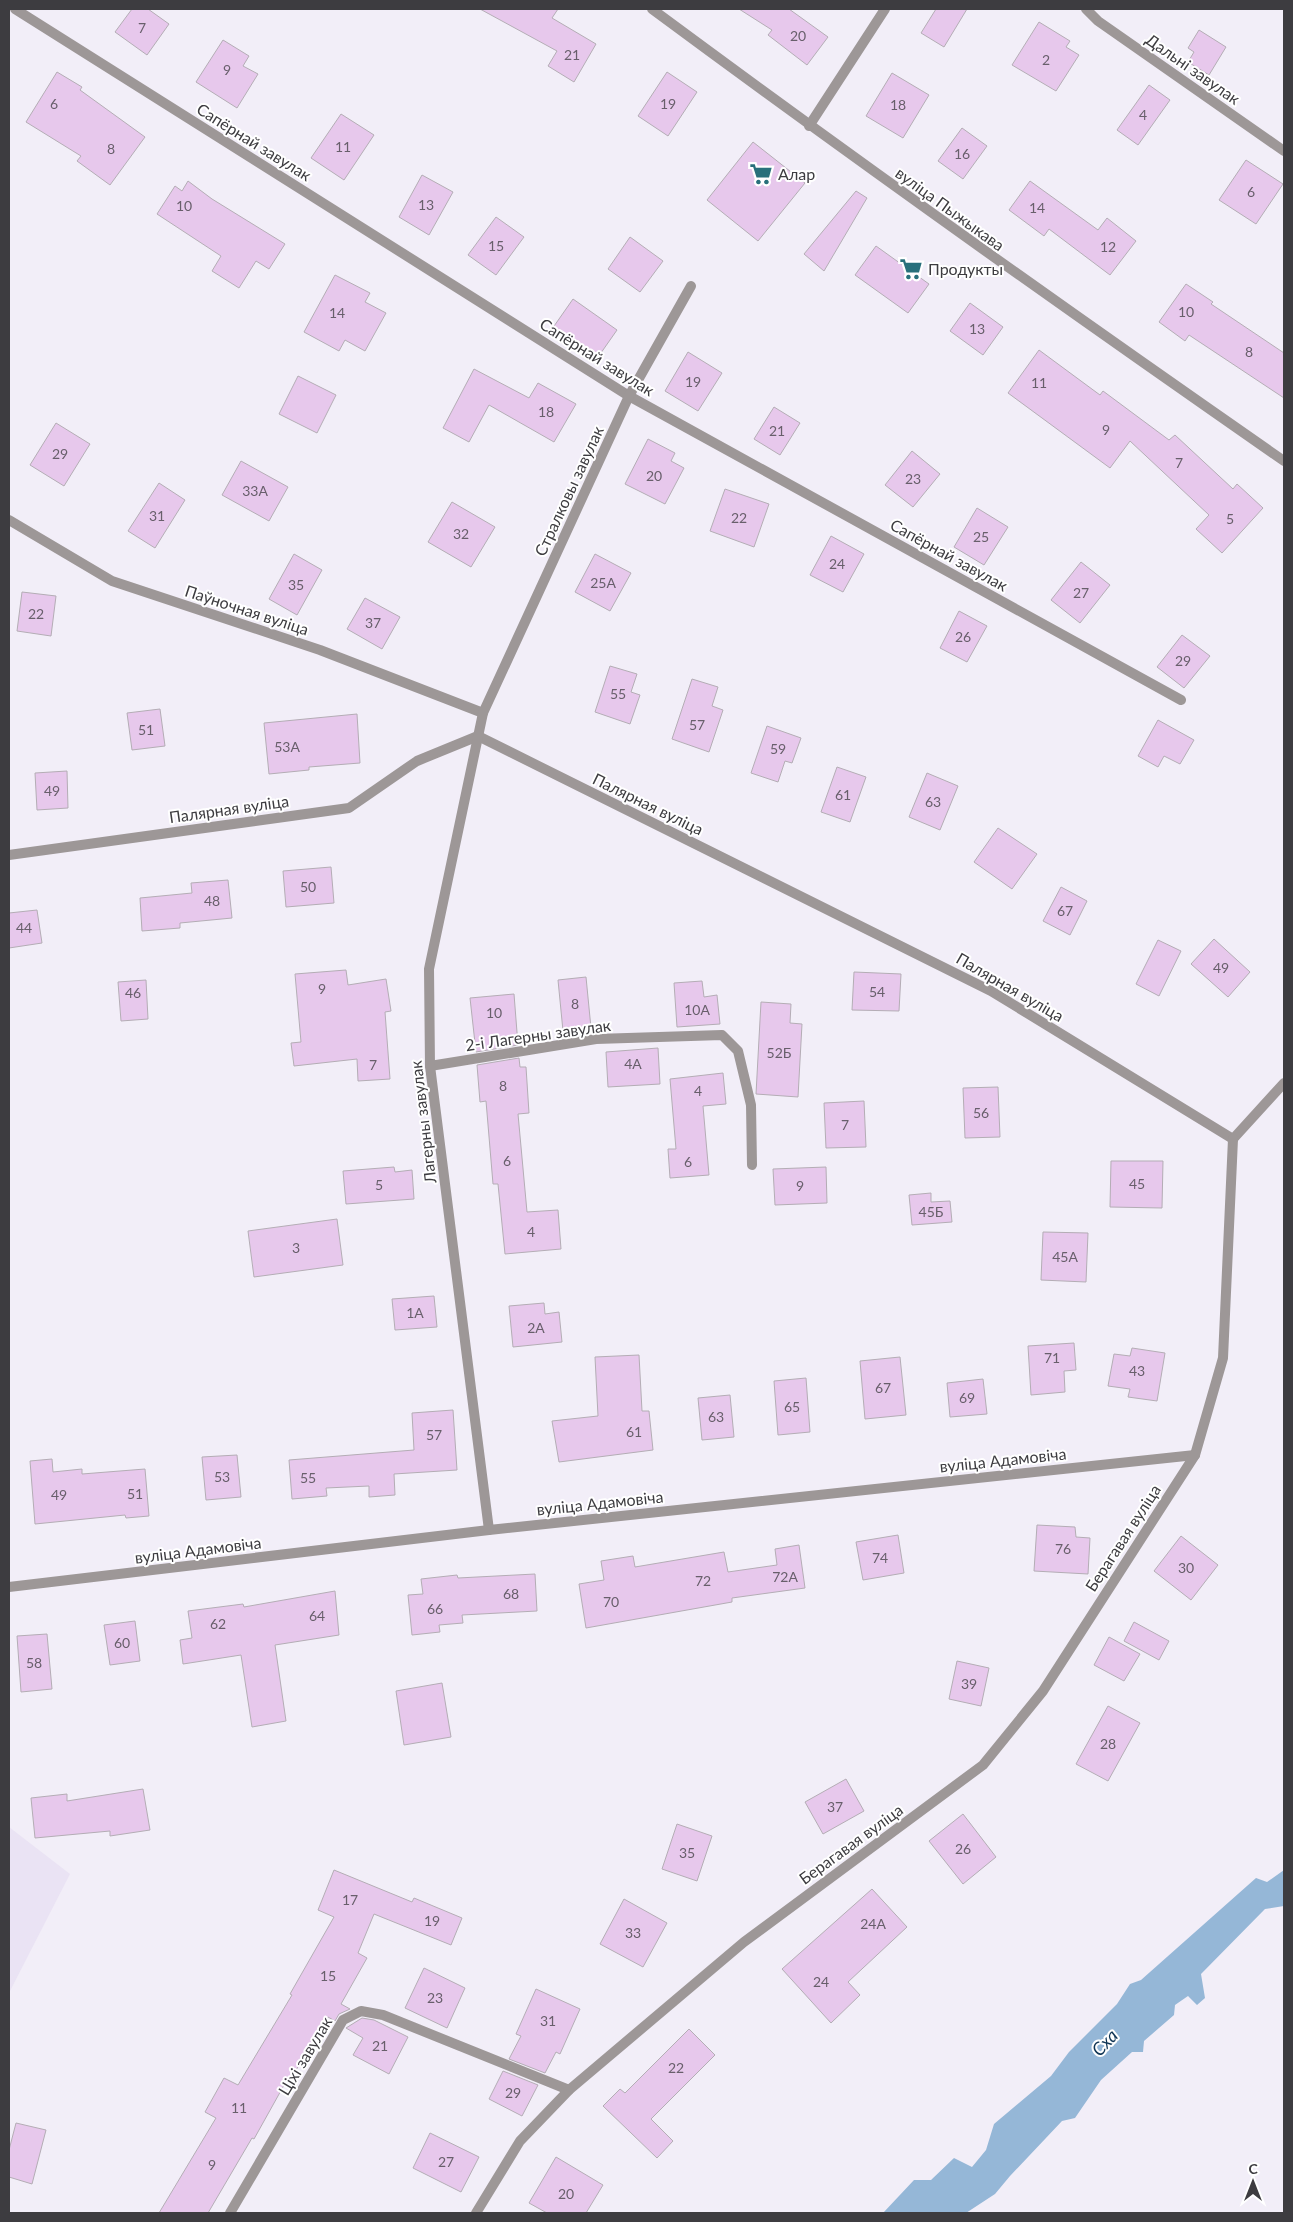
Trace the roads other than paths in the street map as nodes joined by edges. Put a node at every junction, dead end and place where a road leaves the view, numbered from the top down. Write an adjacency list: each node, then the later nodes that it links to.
1 (15, 9): 8 (street, Сапёрнай завулак)
2 (652, 9): 5 (street, вуліца Пыжыкава)
3 (885, 9): 5 (street)
4 (1086, 9): 6 (street, Дальні завулак)
5 (809, 126): 9 (street, вуліца Пыжыкава)
6 (1284, 151)
7 (691, 286): 8 (street, Стралковы завулак)
8 (629, 396): 11 (street, Сапёрнай завулак); 12 (street, Стралковы завулак)
9 (1284, 461)
10 (9, 520): 12 (street, Паўночная вуліца)
11 (1181, 700)
12 (483, 713): 13 (street, Лагерны завулак)
13 (478, 736): 14 (street, Палярная вуліца); 15 (street, Лагерны завулак); 17 (street, Палярная вуліца)
14 (9, 855)
15 (430, 1066): 18 (street, 2-і Лагерны завулак); 20 (street, Лагерны завулак)
16 (1284, 1083): 17 (street)
17 (1233, 1139): 19 (street, Берагавая вуліца)
18 (752, 1165)
19 (1195, 1454): 20 (street, вуліца Адамовіча); 22 (street, Берагавая вуліца)
20 (489, 1530): 21 (street, вуліца Адамовіча)
21 (9, 1587)
22 (570, 2090): 23 (street, Ціхі завулак); 24 (street, Берагавая вуліца)
23 (230, 2213)
24 (476, 2213)

